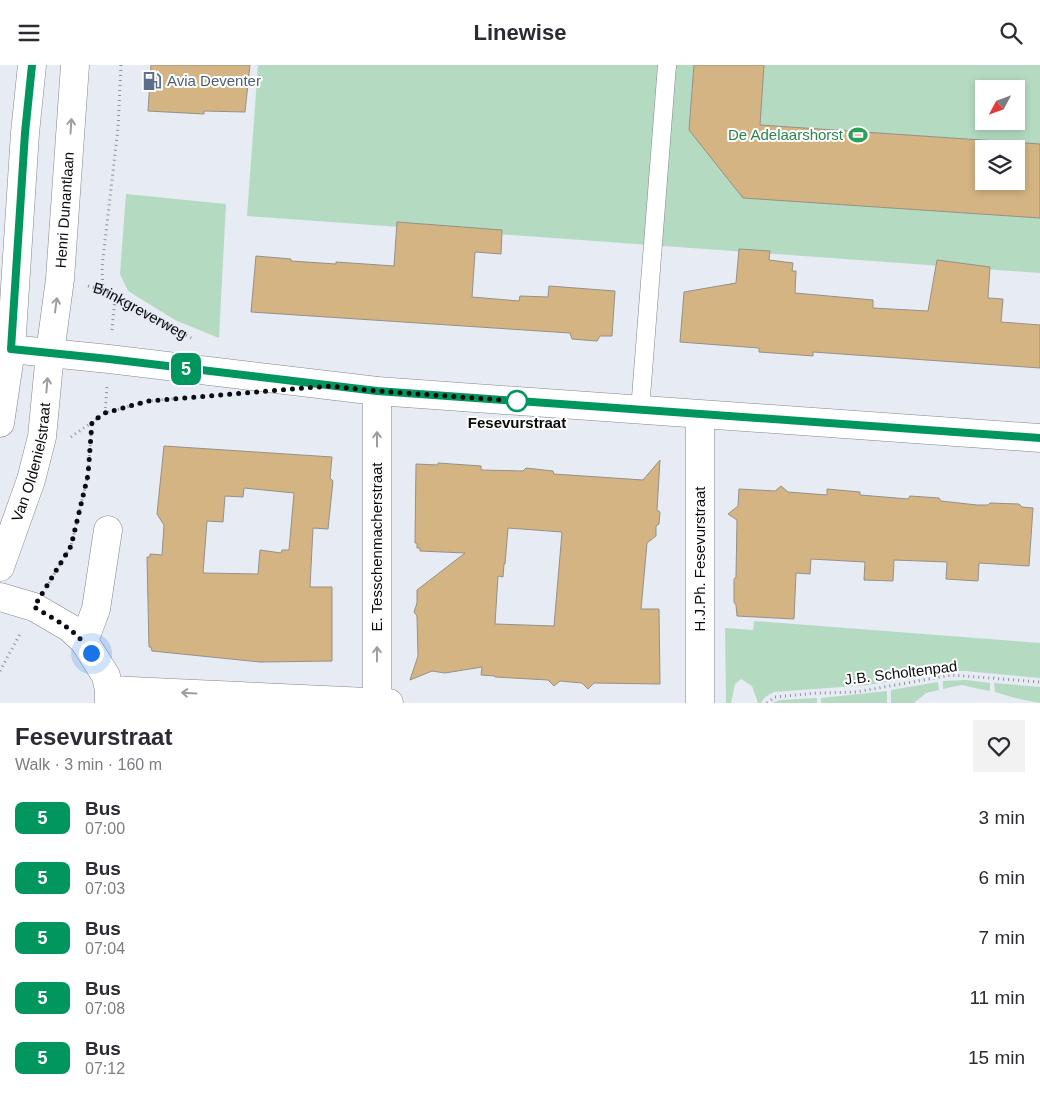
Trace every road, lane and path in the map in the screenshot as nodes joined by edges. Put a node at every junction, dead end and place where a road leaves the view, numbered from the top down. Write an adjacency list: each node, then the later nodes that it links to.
1 (32, 65): 8 (street)
2 (75, 65): 5 (street, Henri Dunantlaan, one-way to 2)
3 (121, 65): 6 (path)
4 (667, 65): 12 (lane)
5 (60, 279): 6 (path, Brinkgreverweg); 9 (street, Henri Dunantlaan, one-way to 5)
6 (102, 290): 7 (path, Brinkgreverweg)
7 (197, 341)
8 (6, 349): 9 (street); 15 (street)
9 (50, 353): 10 (street); 16 (street, Van Oldenielstraat, one-way to 9)
10 (377, 391): 12 (street); 26 (street, E. Tesschenmacherstraat, one-way to 10)
11 (186, 397): 14 (path)
12 (640, 410): 13 (street)
13 (700, 415): 17 (street); 27 (street, H.J.Ph. Fesevurstraat)
14 (92, 422): 16 (path); 21 (path)
15 (0, 423)
16 (42, 437): 19 (street, Van Oldenielstraat)
17 (1040, 438)
18 (108, 530): 22 (street)
19 (0, 567)
20 (0, 597): 21 (street)
21 (34, 607): 22 (street); 23 (path)
22 (84, 641): 25 (street)
23 (0, 671)
24 (1040, 682): 28 (path, J.B. Scholtenpad)
25 (109, 696): 26 (street, one-way to 25)
26 (381, 703)
27 (700, 703)
28 (767, 703)

